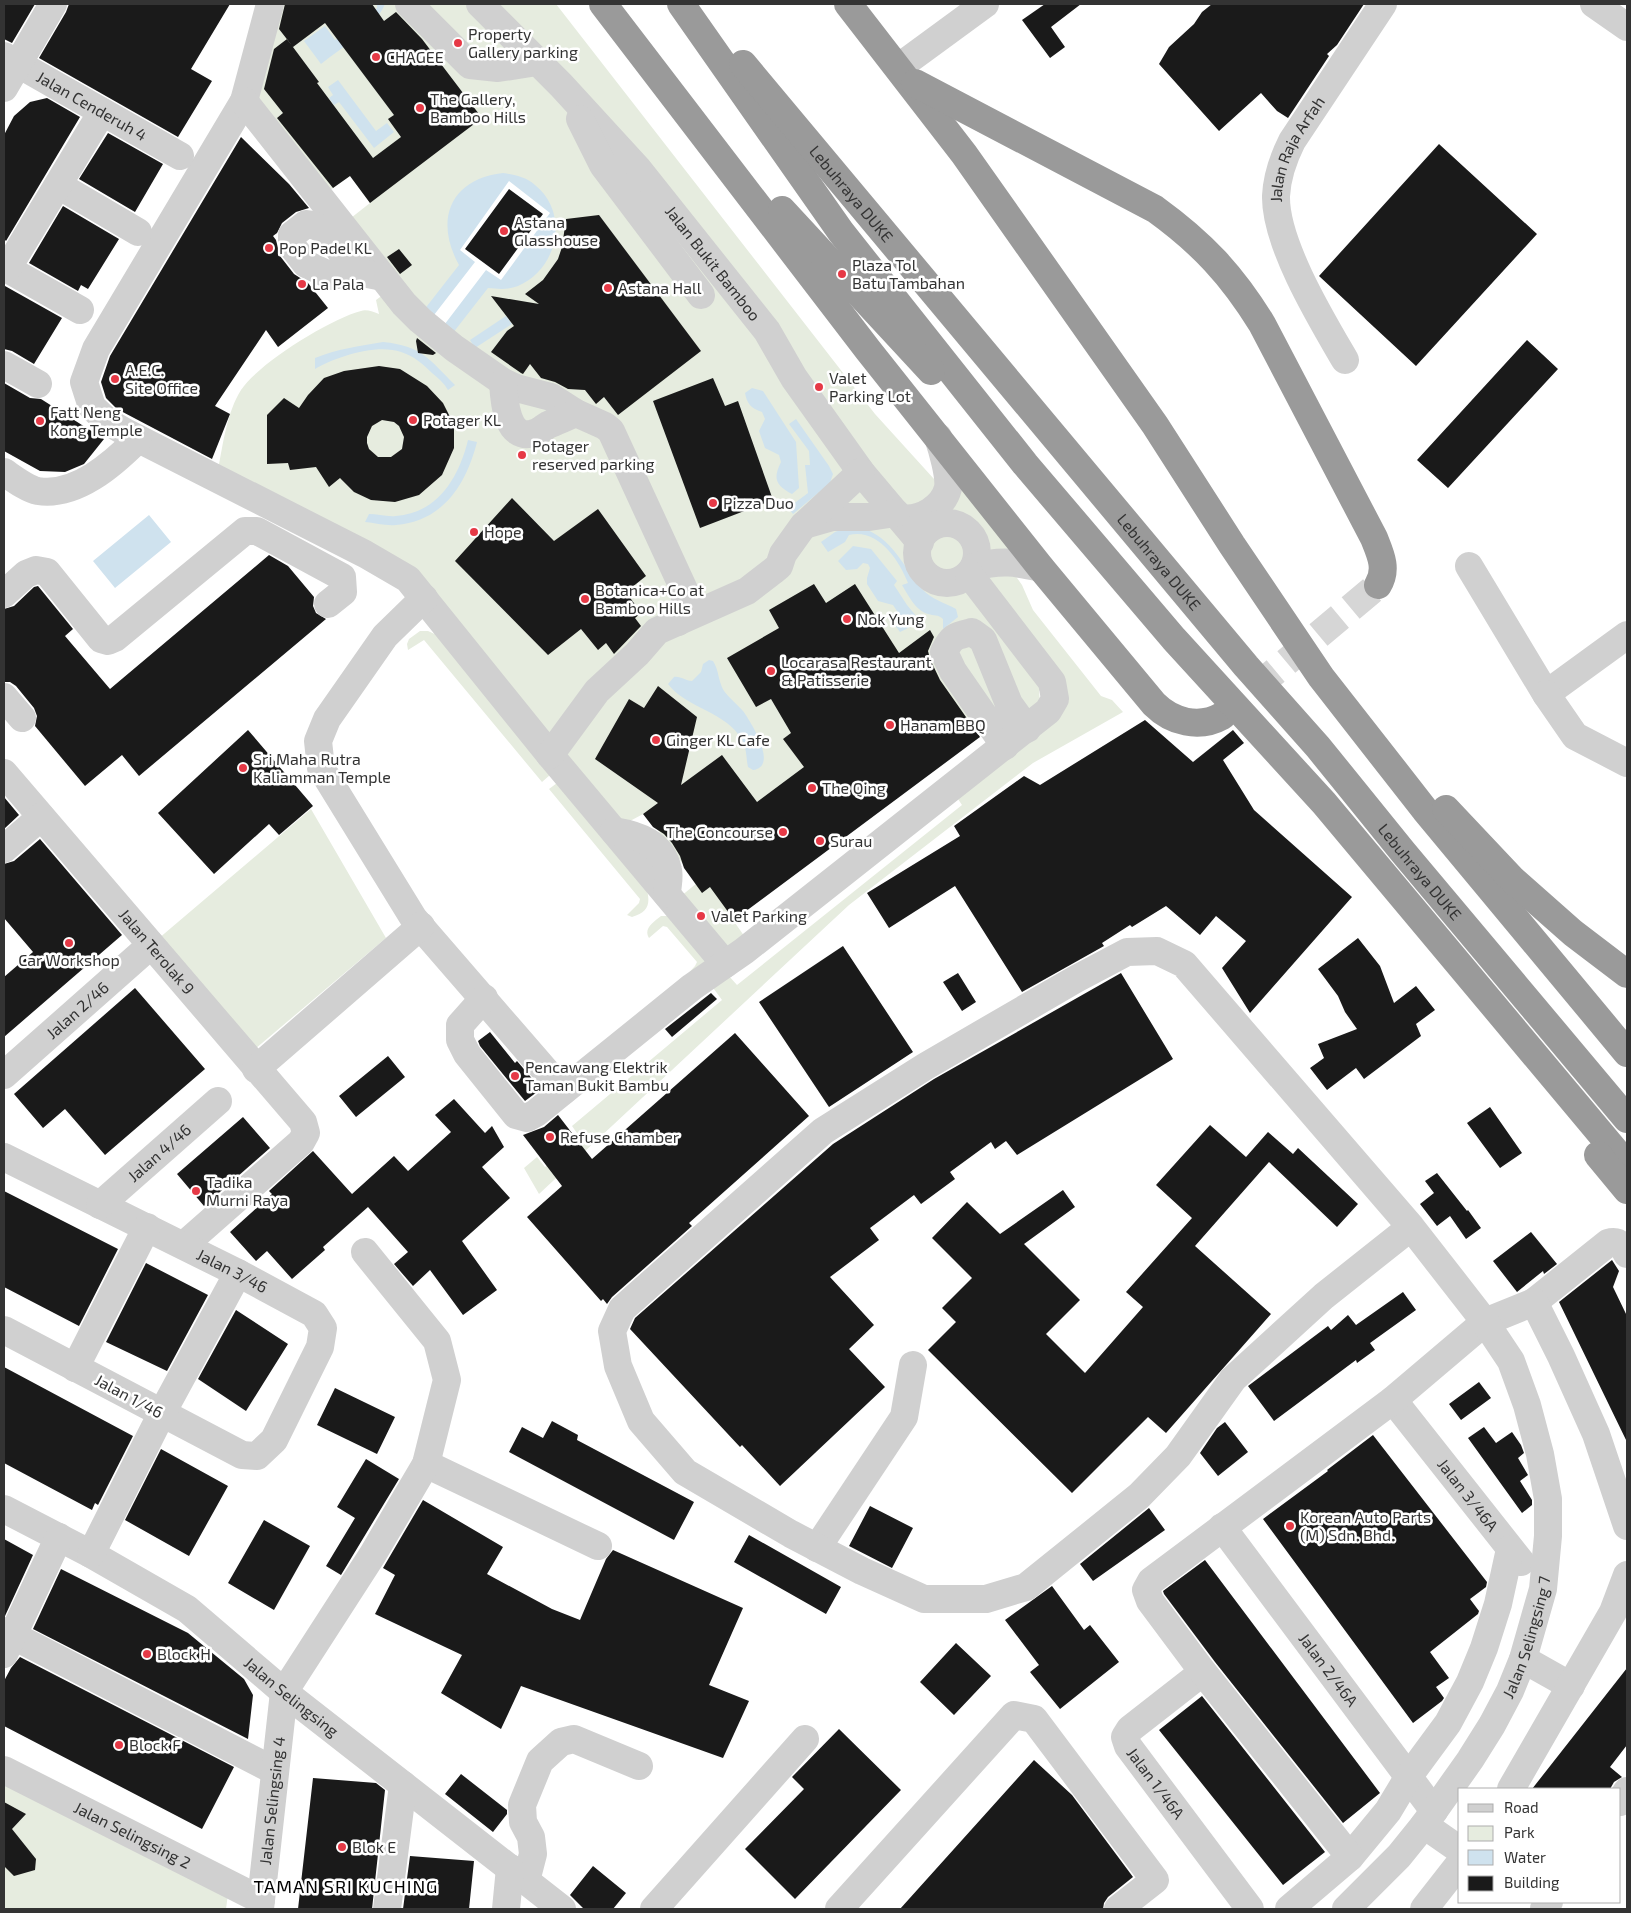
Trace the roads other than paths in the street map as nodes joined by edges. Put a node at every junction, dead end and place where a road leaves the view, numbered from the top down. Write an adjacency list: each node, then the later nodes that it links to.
1 (53, 4): 13 (street)
2 (270, 4): 19 (street)
3 (409, 4): 14 (street)
4 (480, 4): 14 (street, Jalan Bukit Bamboo)
5 (603, 4): 18 (highway)
6 (681, 4): 34 (highway)
7 (692, 4): 76 (highway, Lebuhraya DUKE)
8 (848, 4): 15 (highway)
9 (985, 4): 15 (street)
10 (1383, 4): 27 (street, Jalan Raja Arfah)
11 (1594, 4): 12 (street)
12 (1627, 27)
13 (11, 60): 16 (street); 20 (street, Jalan Cenderuh 4)
14 (537, 62): 17 (street, Jalan Bukit Bamboo)
15 (903, 73): 44 (highway); 52 (highway)
16 (4, 88)
17 (566, 90): 25 (street); 36 (street, Jalan Bukit Bamboo)
18 (674, 96): 32 (highway); 34 (highway)
19 (244, 101): 29 (street); 33 (street)
20 (102, 112): 21 (street, Jalan Cenderuh 4); 22 (street)
21 (180, 156)
22 (58, 185): 23 (street); 24 (street)
23 (138, 232)
24 (6, 268): 26 (street)
25 (701, 295)
26 (80, 310)
27 (1345, 360)
28 (4, 365): 30 (street)
29 (503, 382): 31 (street); 31 (street)
30 (38, 384)
31 (576, 413): 46 (street)
32 (938, 437): 37 (street); 42 (highway)
33 (132, 444): 35 (street); 47 (street)
34 (1025, 464): 62 (highway)
35 (4, 472)
36 (861, 472): 38 (street, Jalan Bukit Bamboo); 39 (street)
37 (948, 488): 38 (street); 40 (street)
38 (898, 515): 39 (street); 40 (street, Jalan Bukit Bamboo)
39 (803, 526): 49 (street)
40 (927, 534): 43 (street); 43 (street)
41 (1469, 566): 53 (street)
42 (1041, 568): 43 (street); 55 (highway)
43 (972, 570): 57 (street)
44 (1378, 585)
45 (4, 594): 48 (street)
46 (686, 594): 49 (street); 50 (street)
47 (424, 598): 59 (street); 66 (street)
48 (328, 604)
49 (712, 608): 50 (street)
50 (678, 622): 59 (street)
51 (1627, 635): 53 (street)
52 (1321, 676): 69 (highway); 71 (highway)
53 (1546, 694): 60 (street)
54 (4, 697): 56 (street)
55 (1222, 716)
56 (22, 718)
57 (1026, 729): 58 (street); 58 (street)
58 (1005, 746): 68 (street)
59 (550, 754): 68 (street)
60 (1627, 762)
61 (4, 773): 63 (street, Jalan Terolak 9)
62 (1324, 803): 65 (highway); 80 (highway)
63 (41, 817): 64 (street); 67 (street, Jalan Terolak 9)
64 (4, 849)
65 (1415, 912): 77 (highway); 79 (highway)
66 (421, 926): 70 (street); 72 (street)
67 (151, 945): 72 (street, Jalan Terolak 9); 73 (street, Jalan 2/46)
68 (725, 964): 74 (street)
69 (1627, 974)
70 (484, 998): 74 (street); 74 (street)
71 (1627, 1053)
72 (256, 1069): 84 (street, Jalan Terolak 9)
73 (4, 1075)
74 (563, 1091)
75 (218, 1101): 81 (street, Jalan 4/46)
76 (1627, 1119)
77 (1627, 1134)
78 (4, 1157): 81 (street, Jalan 3/46)
79 (1627, 1165)
80 (1627, 1190)
81 (100, 1205): 82 (street, Jalan 3/46)
82 (147, 1227): 84 (street, Jalan 3/46); 92 (street)
83 (1411, 1227): 89 (street, Jalan Selingsing 7); 102 (street, Jalan Selingsing 7); 102 (street, Jalan Selingsing 7)
84 (184, 1245): 87 (street, Jalan 3/46)
85 (364, 1252): 96 (street)
86 (1627, 1254): 88 (street)
87 (238, 1273): 94 (street); 95 (street, Jalan 3/46)
88 (1534, 1302): 89 (street); 98 (street)
89 (1485, 1322): 93 (street); 106 (street, Jalan Selingsing 7)
90 (4, 1330): 92 (street, Jalan 1/46)
91 (913, 1365): 102 (street)
92 (74, 1368): 94 (street, Jalan 1/46)
93 (1393, 1400): 99 (street); 103 (street, Jalan 3/46A)
94 (162, 1413): 95 (street, Jalan 1/46); 104 (street)
95 (257, 1456)
96 (426, 1464): 101 (street); 112 (street)
97 (4, 1509): 100 (street, Jalan Selingsing)
98 (1627, 1526)
99 (1222, 1527): 110 (street); 117 (street, Jalan 2/46A)
100 (59, 1537): 104 (street, Jalan Selingsing); 108 (street)
101 (598, 1546)
102 (817, 1548)
103 (1510, 1549): 106 (street, Jalan 3/46A); 117 (street)
104 (92, 1554): 112 (street, Jalan Selingsing)
105 (1627, 1575): 107 (street)
106 (1543, 1589): 109 (street, Jalan Selingsing 7)
107 (1620, 1614): 111 (street)
108 (7, 1640): 116 (street)
109 (1523, 1659): 111 (street); 120 (street, Jalan Selingsing 7)
110 (1203, 1672): 122 (street); 132 (street, Jalan 1/46A)
111 (1571, 1686): 119 (street)
112 (284, 1692): 116 (street, Jalan Selingsing 4); 118 (street, Jalan Selingsing)
113 (805, 1739): 129 (street)
114 (639, 1766): 124 (street)
115 (4, 1770): 125 (street, Jalan Selingsing 2)
116 (275, 1771): 125 (street, Jalan Selingsing 4)
117 (1409, 1776): 120 (street, Jalan 2/46A); 122 (street)
118 (403, 1784): 124 (street, Jalan Selingsing); 126 (street)
119 (1512, 1788)
120 (1429, 1818): 121 (street, Jalan 2/46A); 134 (street, Jalan Selingsing 7)
121 (1458, 1848)
122 (1350, 1857): 133 (street)
123 (1458, 1866): 135 (street)
124 (518, 1875): 127 (street); 128 (street, Jalan Selingsing)
125 (261, 1905)
126 (387, 1909)
127 (506, 1909)
128 (562, 1909)
129 (654, 1909)
130 (839, 1909): 131 (street)
131 (1118, 1909)
132 (1250, 1909)
133 (1289, 1909)
134 (1346, 1909)
135 (1424, 1909)

